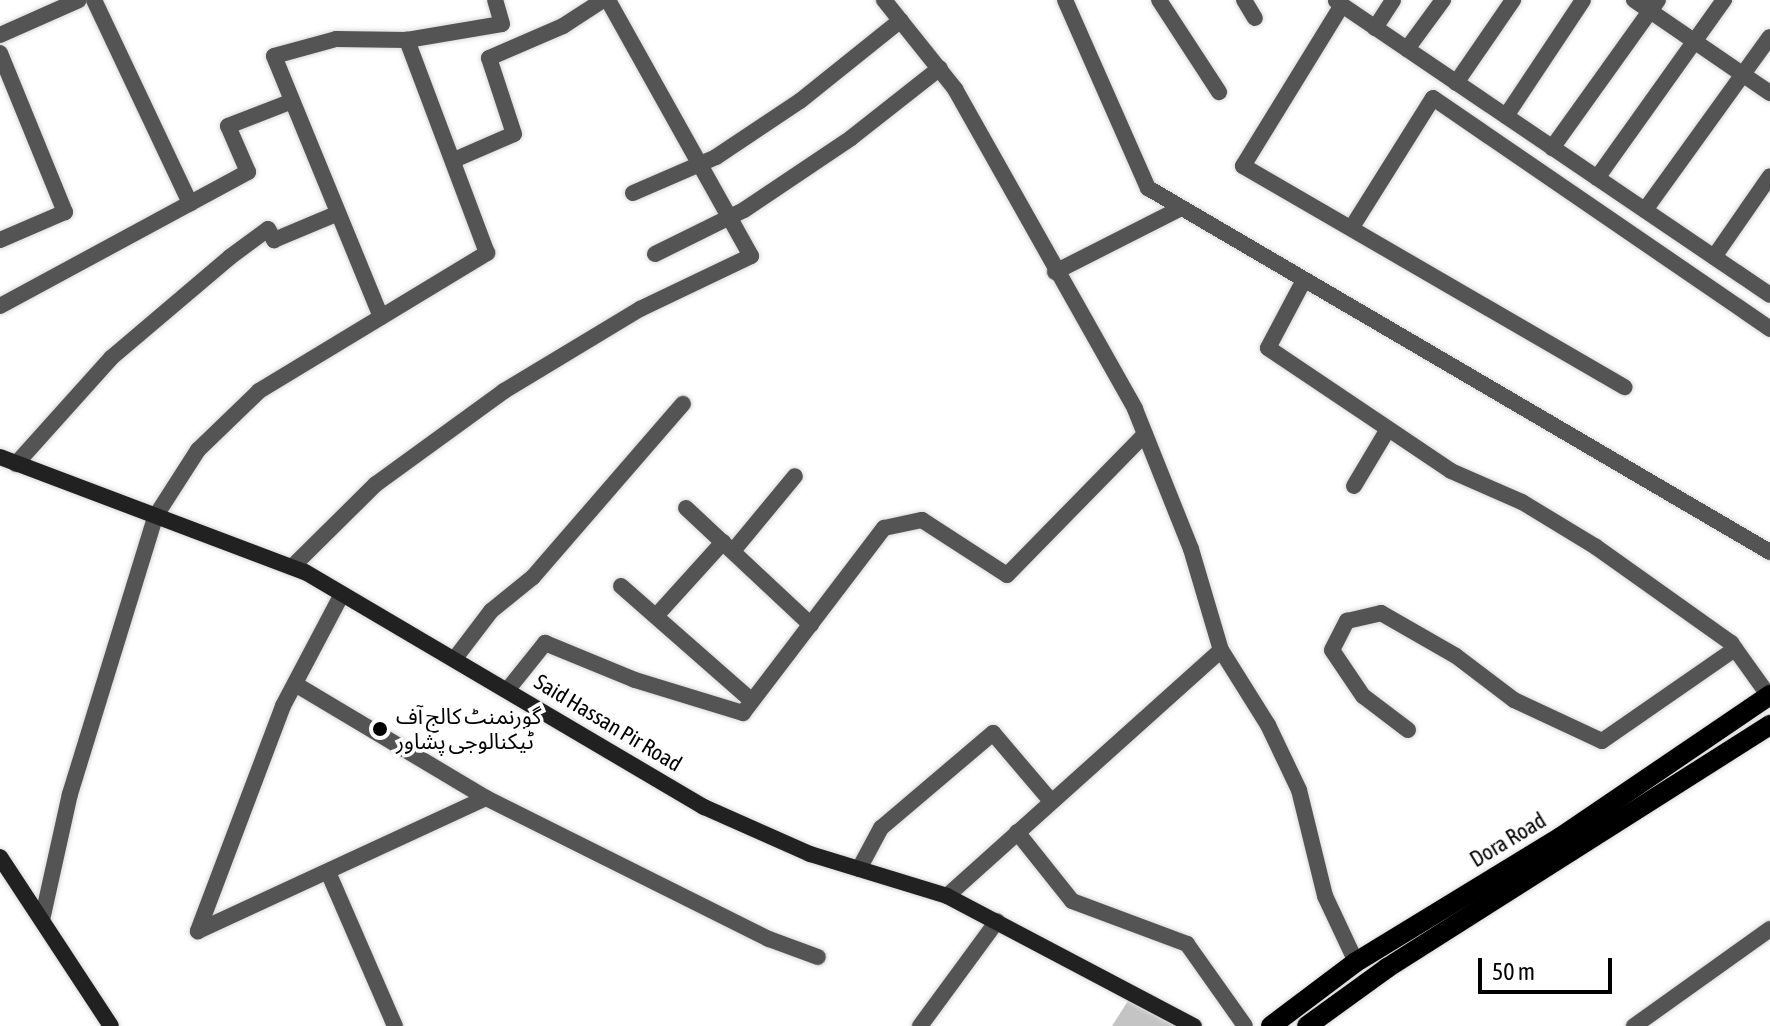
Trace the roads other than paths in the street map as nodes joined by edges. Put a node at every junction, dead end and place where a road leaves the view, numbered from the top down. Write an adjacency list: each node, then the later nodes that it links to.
1 (77, 0): 20 (street)
2 (94, 0): 39 (street)
3 (495, 0): 22 (street)
4 (605, 0): 34 (street); 35 (street)
5 (884, 0): 18 (street)
6 (1065, 0): 40 (street)
7 (1159, 0): 29 (street)
8 (1244, 0): 17 (street)
9 (1393, 0): 19 (street)
10 (1443, 0): 24 (street)
11 (1513, 0): 28 (street)
12 (1583, 0): 32 (street)
13 (1634, 0): 16 (street)
14 (1724, 0): 23 (street)
15 (1338, 2): 19 (street); 44 (street)
16 (1654, 6): 23 (street); 33 (street)
17 (1255, 18)
18 (901, 20): 26 (street); 35 (street)
19 (1375, 28): 24 (street)
20 (0, 35)
21 (1770, 37): 27 (street)
22 (407, 40): 31 (street); 34 (street)
23 (1695, 42): 27 (street); 37 (street)
24 (1407, 49): 28 (street)
25 (0, 53): 45 (street)
26 (940, 68): 43 (street); 48 (street)
27 (1743, 75): 30 (street); 41 (street)
28 (1456, 83): 32 (street)
29 (1219, 92)
30 (1770, 93)
31 (290, 102): 39 (street); 42 (street)
32 (1506, 116): 33 (street)
33 (1552, 148): 37 (street)
34 (454, 160): 52 (street)
35 (702, 163): 38 (street); 43 (street)
36 (1770, 176): 47 (street)
37 (1597, 178): 41 (street)
38 (633, 193)
39 (190, 203): 51 (street)
40 (1181, 208): 48 (street); 49 (street)
41 (1645, 210): 47 (street)
42 (336, 214): 52 (street); 58 (street)
43 (730, 217): 46 (street); 65 (street)
44 (1352, 227): 53 (street); 54 (street)
45 (0, 240)
46 (655, 254)
47 (1714, 257): 50 (street)
48 (1055, 272): 57 (street)
49 (1304, 280): 56 (street); 64 (street)
50 (1770, 295)
51 (0, 306)
52 (381, 317): 62 (street)
53 (1770, 329)
54 (1625, 387)
55 (683, 404): 72 (street)
56 (1388, 429): 60 (street); 70 (street)
57 (1145, 434): 69 (street); 71 (street)
58 (8, 460): 62 (street, Said Hassan Pir Road)
59 (795, 476): 63 (street)
60 (1354, 486)
61 (686, 508): 63 (street)
62 (155, 517): 65 (street, Said Hassan Pir Road); 86 (street)
63 (728, 547): 68 (street); 69 (street)
64 (1770, 552)
65 (292, 567): 67 (street, Said Hassan Pir Road)
66 (621, 586): 68 (street)
67 (342, 594): 72 (street, Said Hassan Pir Road); 73 (street)
68 (656, 616): 76 (street)
69 (811, 625): 76 (street)
70 (1735, 649): 75 (street); 78 (street)
71 (1221, 650): 80 (street); 90 (street)
72 (456, 657): 74 (street, Said Hassan Pir Road)
73 (295, 684): 79 (street); 84 (street)
74 (509, 688): 76 (street); 83 (street, Said Hassan Pir Road)
75 (1770, 697): 90 (main road, Dora Road)
76 (752, 701)
77 (1770, 725): 97 (main road)
78 (1408, 730)
79 (486, 798): 84 (street); 89 (street)
80 (1050, 800): 81 (street); 83 (street)
81 (1017, 832): 85 (street); 95 (street)
82 (0, 857): 86 (street)
83 (859, 869): 85 (street, Said Hassan Pir Road)
84 (328, 872): 92 (street)
85 (947, 896): 87 (street, Said Hassan Pir Road)
86 (42, 920): 91 (street)
87 (997, 921): 93 (street); 94 (street, Said Hassan Pir Road)
88 (1770, 929): 98 (street)
89 (818, 957)
90 (1356, 962): 96 (main road, Dora Road)
91 (111, 1026)
92 (395, 1026)
93 (920, 1026)
94 (1194, 1026)
95 (1245, 1026)
96 (1271, 1026)
97 (1307, 1026)
98 (1634, 1026)

